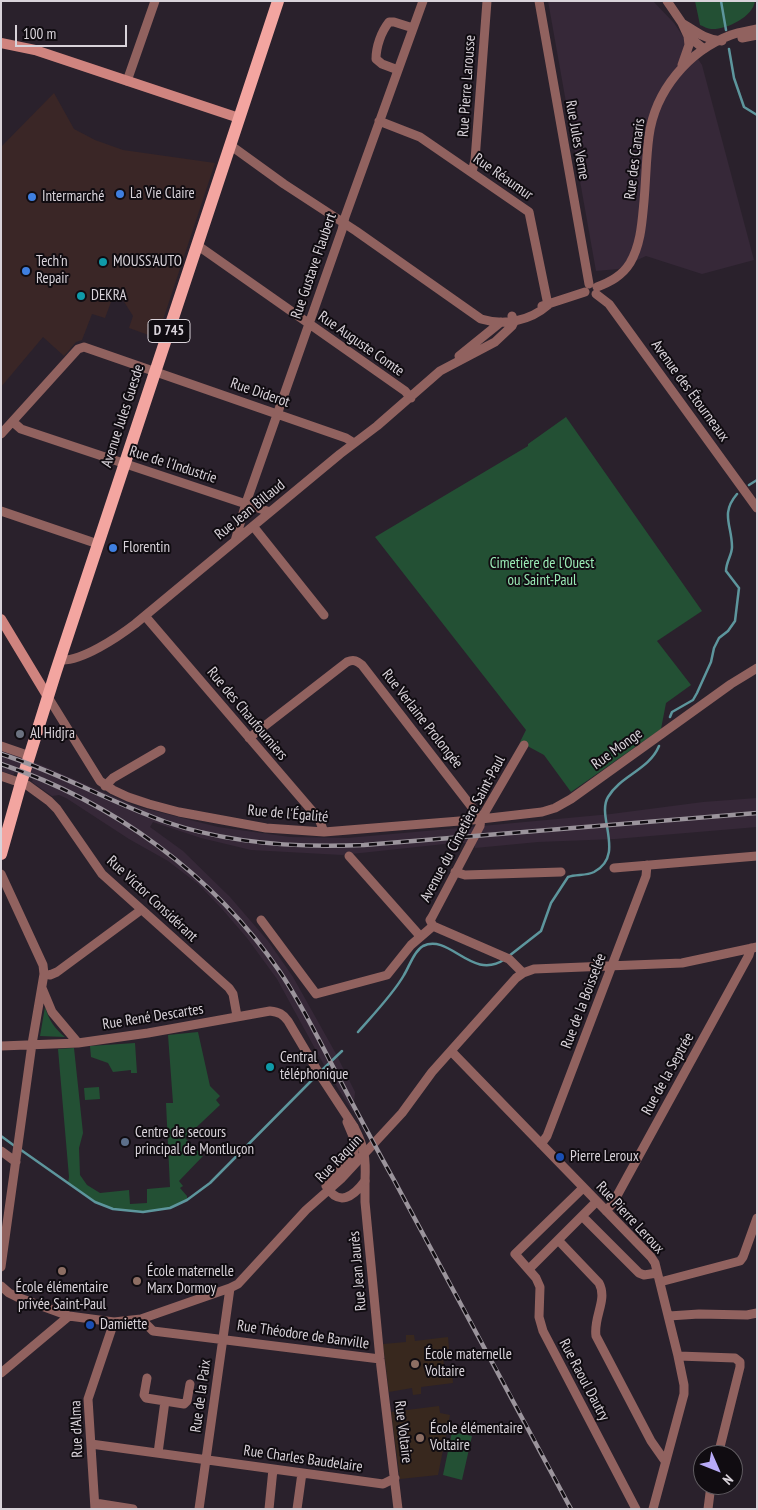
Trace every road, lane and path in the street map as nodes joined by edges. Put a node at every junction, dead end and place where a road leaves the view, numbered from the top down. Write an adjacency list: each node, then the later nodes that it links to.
1 (155, 1): 20 (street)
2 (278, 1): 21 (main road, Avenue Jules Guesde / D 745)
3 (423, 1): 9 (street, Rue Gustave Flaubert)
4 (487, 1): 24 (street, Rue Pierre Larousse)
5 (539, 1): 27 (street, Rue Jules Verne)
6 (667, 1): 8 (street)
7 (757, 20): 11 (street)
8 (682, 23): 13 (street); 15 (street)
9 (413, 28): 18 (street, Rue Gustave Flaubert); 18 (street)
10 (757, 29): 11 (street)
11 (745, 35): 12 (street); 14 (street); 15 (street, Rue des Canaris)
12 (757, 35)
13 (688, 36): 17 (street); 19 (street)
14 (757, 40)
15 (720, 42): 17 (street, Rue des Canaris)
16 (1, 43): 20 (street)
17 (704, 49): 19 (street, Rue des Canaris)
18 (398, 70): 22 (street, Rue Gustave Flaubert)
19 (679, 71): 27 (street, Rue des Canaris)
20 (127, 81): 21 (street)
21 (239, 118): 23 (main road, Avenue Jules Guesde / D 745)
22 (378, 121): 24 (street, Rue Réaumur); 25 (street, Rue Gustave Flaubert)
23 (230, 145): 25 (street); 26 (main road, Avenue Jules Guesde / D 745)
24 (472, 172): 28 (street, Rue Réaumur)
25 (344, 223): 29 (street); 32 (street, Rue Gustave Flaubert)
26 (197, 245): 32 (street, Rue Auguste Comte); 35 (main road, Avenue Jules Guesde / D 745)
27 (592, 289): 28 (street); 43 (street, Avenue des Étourneaux)
28 (548, 305): 31 (street)
29 (466, 307): 30 (street); 31 (street)
30 (482, 318): 31 (street); 33 (street)
31 (508, 319): 33 (street); 34 (street)
32 (308, 324): 36 (street, Rue Auguste Comte); 37 (street, Rue Gustave Flaubert)
33 (487, 334): 34 (street)
34 (450, 365): 36 (street, Rue Jean Billaud)
35 (155, 372): 37 (street, Rue Diderot); 38 (street, Rue Diderot); 41 (main road, Avenue Jules Guesde / D 745)
36 (411, 398): 40 (street, Rue Jean Billaud)
37 (277, 414): 40 (street, Rue Diderot); 42 (street, Rue Gustave Flaubert)
38 (13, 422): 39 (street); 41 (street, Rue de l'Industrie)
39 (1, 434)
40 (354, 443): 45 (street, Rue Jean Billaud)
41 (125, 463): 42 (street, Rue de l'Industrie); 48 (main road, Avenue Jules Guesde / D 745)
42 (246, 503): 45 (street, Rue de l'Industrie); 47 (street, Rue Gustave Flaubert)
43 (757, 508)
44 (1, 512): 48 (street)
45 (270, 512): 46 (street, Rue Jean Billaud)
46 (253, 526): 47 (street, Rue Jean Billaud); 49 (street)
47 (235, 540): 50 (street, Rue Jean Billaud)
48 (98, 544): 52 (main road, Avenue Jules Guesde / D 745)
49 (324, 615)
50 (145, 616): 52 (street, Rue Jean Billaud); 55 (street, Rue des Chaufourniers)
51 (1, 619): 54 (street)
52 (60, 660): 54 (main road, Avenue Jules Guesde / D 745)
53 (757, 668): 63 (street, Rue Monge)
54 (48, 697): 59 (main road, Avenue Jules Guesde); 62 (street)
55 (249, 738): 63 (street, Rue Verlaine Prolongée); 64 (street, Rue des Chaufourniers)
56 (1, 746): 59 (street)
57 (524, 746): 63 (street, Avenue du Cimetière Saint-Paul)
58 (161, 750): 62 (street)
59 (30, 756): 61 (main road, Avenue Jules Guesde)
60 (1, 776): 61 (street, Rue Victor Considérant)
61 (21, 782): 65 (main road, Avenue Jules Guesde); 75 (street, Rue Victor Considérant)
62 (103, 783): 64 (street, Rue de l'Égalité)
63 (480, 819): 64 (street, Rue de l'Égalité); 70 (street, Avenue du Cimetière Saint-Paul)
64 (324, 832)
65 (1, 854)
66 (349, 856): 78 (street)
67 (757, 856): 68 (street)
68 (647, 865): 69 (street); 80 (street, Rue de la Boisselée)
69 (614, 868)
70 (455, 872): 71 (street); 77 (street, Avenue du Cimetière Saint-Paul)
71 (561, 872)
72 (1, 874): 74 (street)
73 (1, 891): 74 (street)
74 (15, 907): 82 (street)
75 (141, 910): 82 (street); 85 (street, Rue Victor Considérant)
76 (261, 920): 78 (street)
77 (433, 926): 78 (street); 81 (street)
78 (420, 936)
79 (754, 947): 80 (street); 99 (street, Rue de la Septrée)
80 (612, 965): 81 (street); 91 (street, Rue de la Boisselée)
81 (523, 973): 89 (street, Rue Raquin)
82 (44, 974): 83 (street)
83 (42, 988): 86 (street); 87 (street)
84 (277, 1012): 85 (street, Rue René Descartes); 90 (street, Rue Jean Jaurès)
85 (237, 1016): 86 (street, Rue René Descartes)
86 (78, 1043): 87 (street, Rue René Descartes)
87 (32, 1044): 88 (street, Rue René Descartes); 93 (street)
88 (1, 1046)
89 (450, 1051): 91 (street, Rue Pierre Leroux); 96 (street, Rue Raquin)
90 (342, 1110): 94 (street, Rue Jean Jaurès, bridge); 96 (street, Rue Jean Jaurès)
91 (541, 1144): 95 (street, Rue Pierre Leroux)
92 (1, 1151): 93 (street)
93 (16, 1157): 98 (street)
94 (365, 1181): 96 (street); 115 (street, Rue Jean Jaurès)
95 (583, 1188): 97 (street, Rue Pierre Leroux); 104 (street, Rue Raoul Dautry)
96 (329, 1190): 107 (street, Rue Raquin)
97 (596, 1202): 99 (street, Rue Pierre Leroux); 100 (street)
98 (5, 1209): 103 (street)
99 (606, 1211): 105 (street, Rue Pierre Leroux)
100 (582, 1216): 102 (street); 105 (street)
101 (757, 1218): 105 (street)
102 (558, 1240): 104 (street); 124 (street)
103 (1, 1267)
104 (529, 1269): 129 (street, Rue Raoul Dautry)
105 (659, 1277): 110 (street, Rue Pierre Leroux)
106 (1, 1286): 109 (street, Rue Raquin)
107 (230, 1288): 111 (street, Rue Raquin); 113 (street, Rue de la Paix)
108 (757, 1313): 110 (street)
109 (69, 1316): 112 (street, Rue Raquin); 116 (street)
110 (668, 1316): 114 (street, Rue Pierre Leroux)
111 (142, 1319): 112 (street, Rue Raquin); 113 (street, Rue Théodore de Banville)
112 (114, 1322): 120 (street, Rue d'Alma)
113 (223, 1338): 115 (street, Rue Théodore de Banville); 123 (street, Rue de la Paix)
114 (678, 1356): 121 (street); 124 (street, Rue Pierre Leroux)
115 (380, 1359): 127 (street, Rue Voltaire)
116 (1, 1372)
117 (146, 1378): 119 (street)
118 (190, 1384): 119 (street)
119 (165, 1401): 122 (street)
120 (91, 1444): 122 (street, Rue Charles Baudelaire); 130 (street, Rue d'Alma)
121 (720, 1445)
122 (158, 1453): 123 (street, Rue Charles Baudelaire)
123 (206, 1460): 125 (street, Rue Charles Baudelaire); 133 (street, Rue de la Paix)
124 (665, 1461): 131 (street, Rue Pierre Leroux)
125 (273, 1469): 126 (street, Rue Charles Baudelaire); 134 (street)
126 (302, 1473): 127 (street, Rue Charles Baudelaire); 135 (street)
127 (395, 1478): 136 (street, Rue Voltaire)
128 (710, 1495): 138 (street)
129 (632, 1500): 131 (street); 137 (street, Rue Raoul Dautry)
130 (95, 1506): 132 (street)
131 (653, 1507)
132 (132, 1509)
133 (199, 1509)
134 (269, 1509)
135 (297, 1509)
136 (398, 1509)
137 (636, 1509)
138 (708, 1509)

